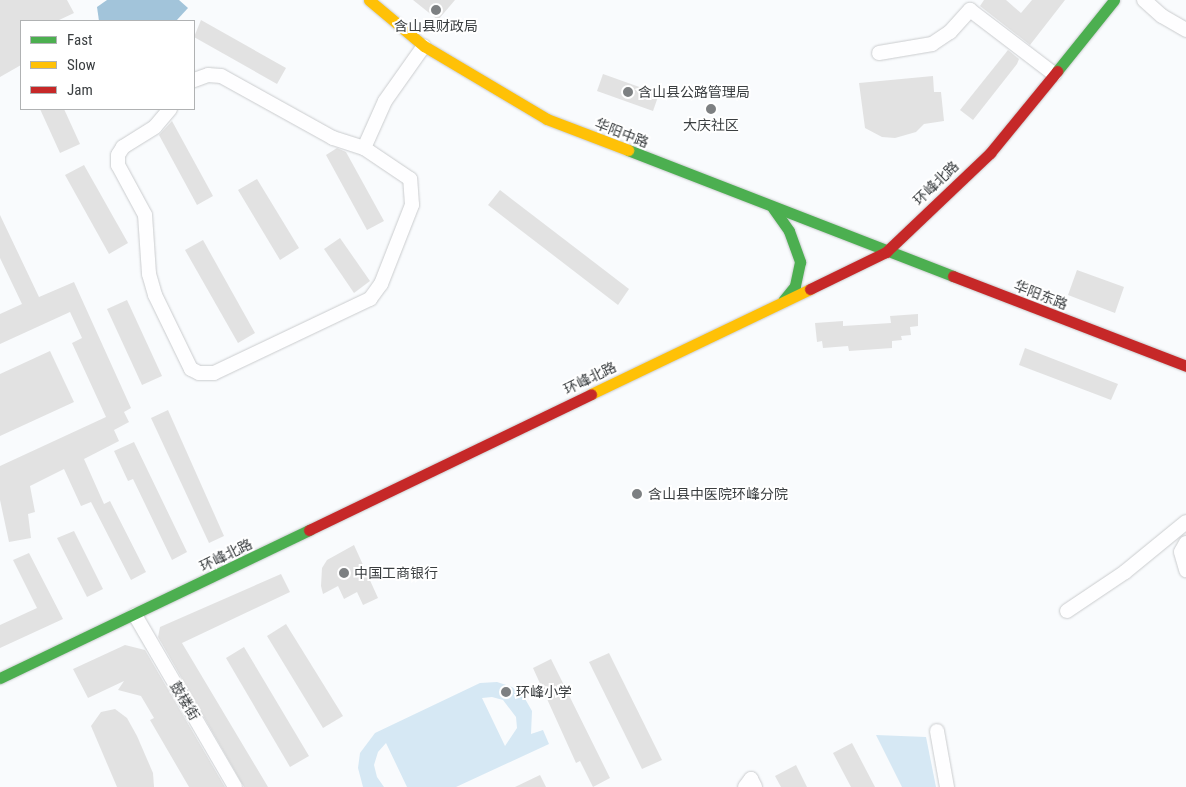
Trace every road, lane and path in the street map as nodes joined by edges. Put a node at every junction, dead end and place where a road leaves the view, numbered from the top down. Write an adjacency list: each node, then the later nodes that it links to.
1 (370, 0): 5 (main road, 华阳中路)
2 (1114, 0): 7 (main road, 环峰北路)
3 (1144, 0): 4 (street)
4 (1186, 30)
5 (424, 46): 10 (street); 11 (main road, 华阳中路)
6 (880, 53): 7 (street)
7 (1054, 74): 12 (main road, 环峰北路)
8 (195, 80): 10 (street)
9 (169, 110): 10 (street)
10 (364, 148)
11 (773, 208): 12 (main road, 华阳中路); 13 (main road)
12 (886, 252): 13 (main road, 环峰北路); 14 (main road, 华阳东路)
13 (782, 302): 19 (main road, 环峰北路)
14 (1186, 366)
15 (1186, 522): 18 (street)
16 (1186, 543): 17 (street)
17 (1186, 570)
18 (1067, 611)
19 (135, 616): 20 (main road, 环峰北路); 22 (street, 鼓楼街)
20 (0, 678)
21 (937, 731): 23 (street)
22 (236, 787)
23 (947, 787)

